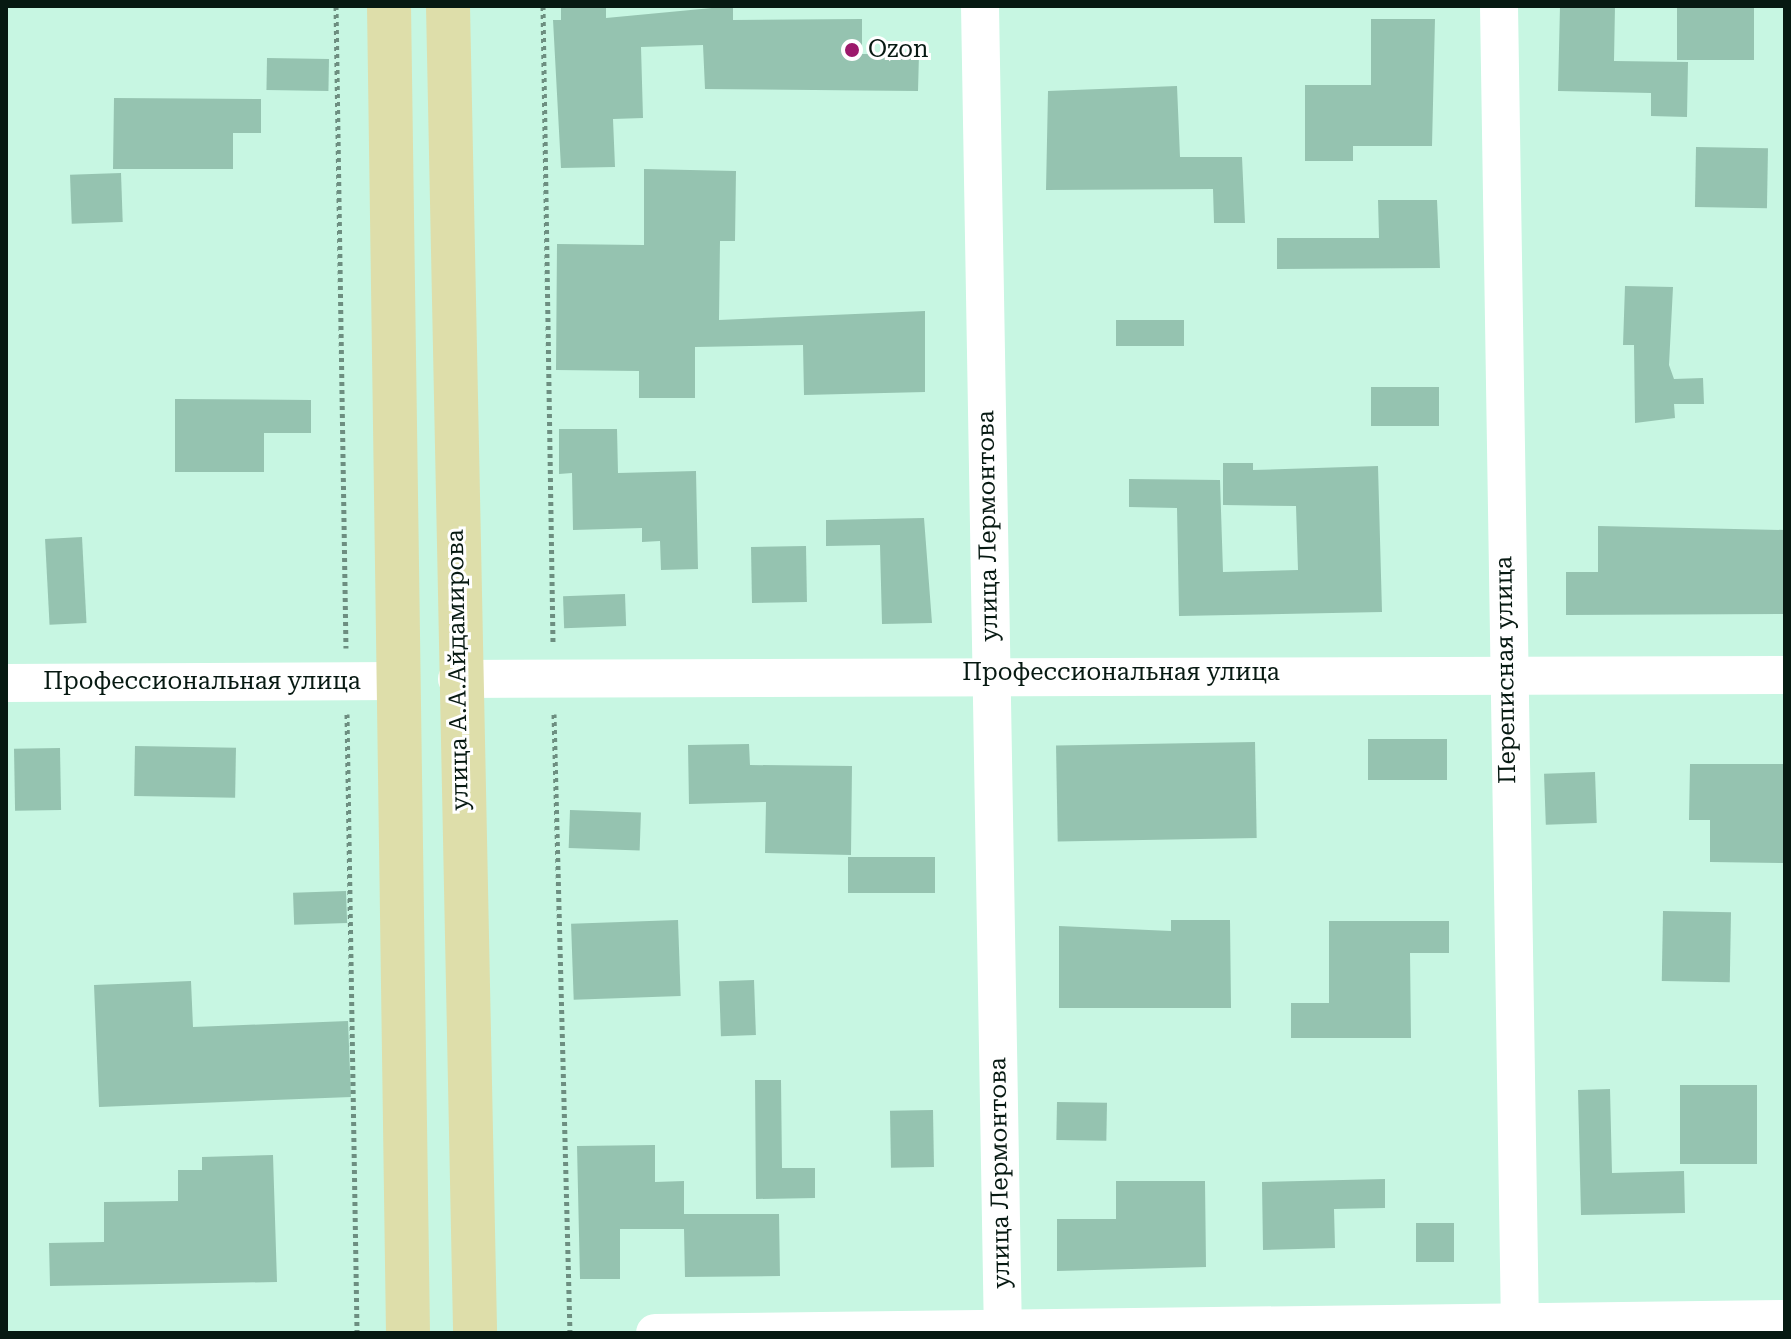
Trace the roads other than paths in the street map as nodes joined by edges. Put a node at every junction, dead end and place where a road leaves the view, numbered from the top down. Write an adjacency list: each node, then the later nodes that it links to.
1 (389, 6): 9 (main road)
2 (448, 6): 8 (main road, улица А.А.Айдамирова)
3 (980, 6): 6 (street, улица Лермонтова)
4 (1499, 6): 5 (street, Переписная улица)
5 (1506, 671): 6 (street, Профессиональная улица); 7 (street, Профессиональная улица); 12 (street, Переписная улица)
6 (990, 674): 8 (street, Профессиональная улица); 13 (street, улица Лермонтова)
7 (1785, 675)
8 (457, 679): 15 (main road, улица А.А.Айдамирова)
9 (398, 681): 10 (street, Профессиональная улица); 14 (main road)
10 (6, 683)
11 (1785, 1319): 12 (street)
12 (1520, 1328): 13 (street)
13 (1003, 1331): 16 (street)
14 (408, 1333)
15 (475, 1333)
16 (655, 1333)

